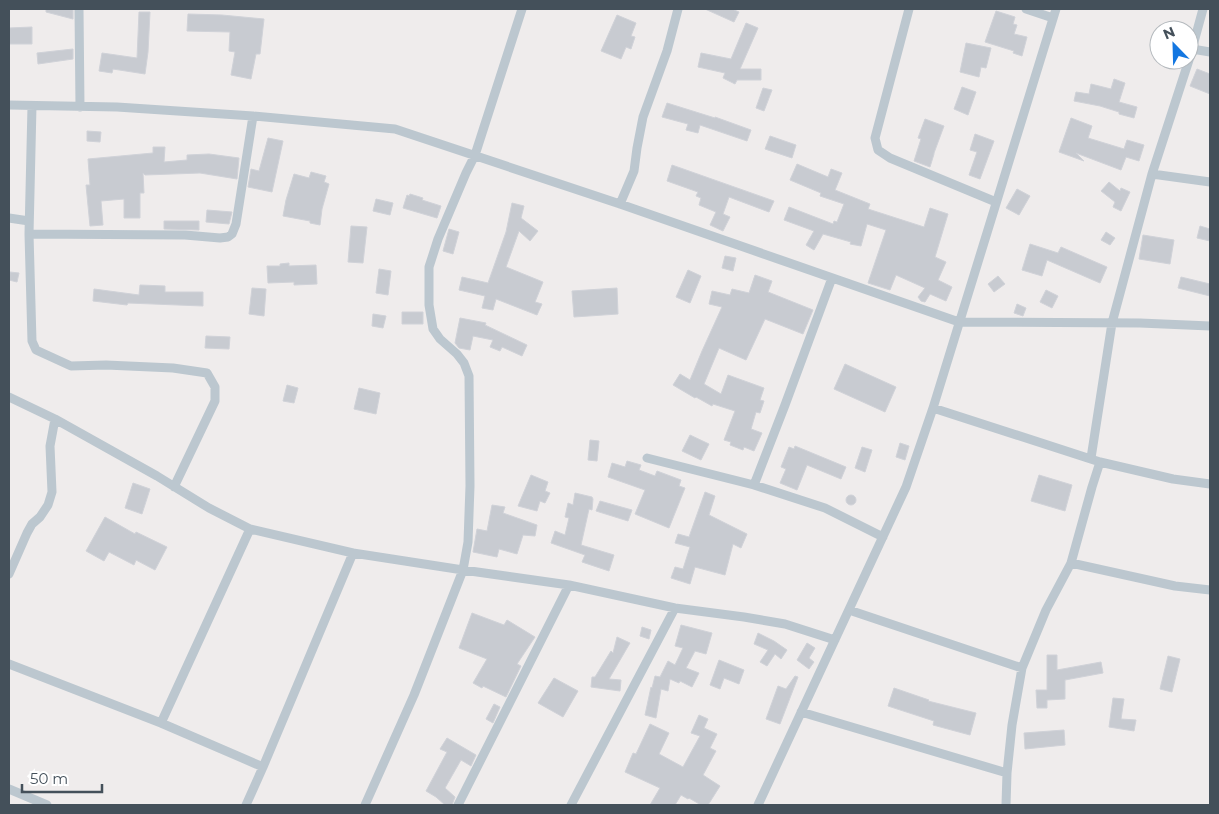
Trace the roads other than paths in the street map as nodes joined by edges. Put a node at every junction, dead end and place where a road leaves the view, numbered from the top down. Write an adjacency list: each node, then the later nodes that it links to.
1 (79, 9): 13 (street)
2 (522, 9): 15 (street)
3 (678, 9): 19 (street)
4 (909, 9): 18 (street)
5 (1026, 9): 8 (street)
6 (1056, 9): 8 (street)
7 (1203, 9): 9 (street)
8 (1053, 18): 18 (street)
9 (1199, 24)
10 (1186, 70): 16 (street)
11 (9, 105): 12 (street)
12 (32, 106): 13 (street); 21 (street)
13 (80, 107): 14 (street)
14 (253, 116): 15 (street); 22 (street)
15 (475, 155): 19 (street); 40 (street)
16 (1152, 174): 17 (street); 25 (street)
17 (1210, 182)
18 (996, 202): 24 (street)
19 (620, 204): 23 (street)
20 (9, 218): 21 (street)
21 (29, 221): 22 (street)
22 (29, 234): 35 (street)
23 (832, 278): 24 (street); 34 (street)
24 (960, 322): 25 (street); 28 (street)
25 (1112, 323): 26 (street); 31 (street)
26 (1210, 326)
27 (9, 397): 29 (street)
28 (933, 408): 31 (street); 37 (street)
29 (55, 419): 35 (street); 41 (street)
30 (648, 458): 34 (street)
31 (1091, 458): 32 (street)
32 (1100, 462): 33 (street); 39 (street)
33 (1210, 484)
34 (754, 485): 37 (street)
35 (174, 487): 36 (street)
36 (250, 530): 38 (street); 50 (street)
37 (883, 537): 45 (street)
38 (353, 553): 40 (street); 51 (street)
39 (1071, 563): 43 (street); 48 (street)
40 (463, 570): 42 (street); 56 (street)
41 (9, 574)
42 (569, 585): 44 (street); 57 (street)
43 (1210, 590)
44 (675, 608): 46 (street); 58 (street)
45 (849, 610): 46 (street); 48 (street)
46 (835, 640): 49 (street)
47 (9, 664): 50 (street)
48 (1022, 668): 52 (street)
49 (801, 712): 52 (street); 59 (street)
50 (161, 723): 51 (street)
51 (263, 767): 55 (street)
52 (1007, 773): 60 (street)
53 (9, 789): 54 (street)
54 (47, 805)
55 (246, 805)
56 (364, 805)
57 (458, 805)
58 (572, 805)
59 (758, 805)
60 (1006, 805)

